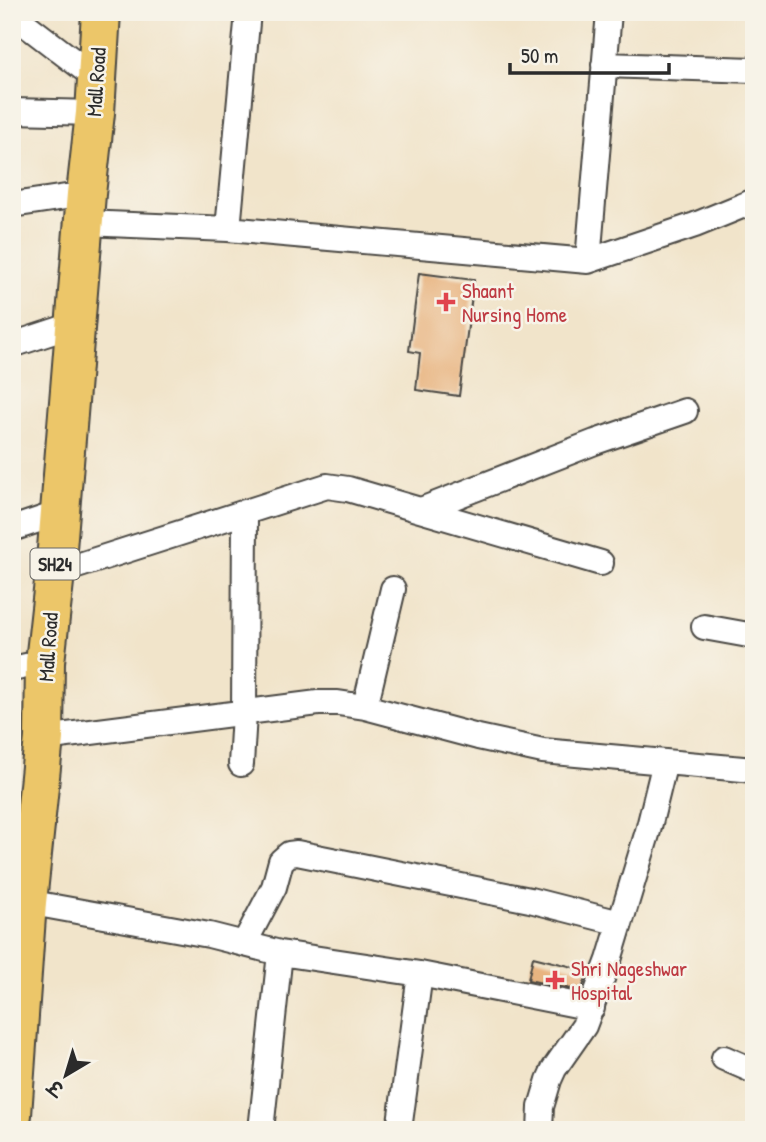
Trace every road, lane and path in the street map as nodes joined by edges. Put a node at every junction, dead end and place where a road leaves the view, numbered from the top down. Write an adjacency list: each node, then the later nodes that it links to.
1 (101, 12): 7 (main road, Mall Road / SH24)
2 (248, 12): 12 (street)
3 (609, 12): 5 (street)
4 (12, 14): 7 (street)
5 (604, 65): 6 (street); 13 (street)
6 (754, 70)
7 (96, 96): 8 (street); 11 (main road, Mall Road / SH24)
8 (12, 111)
9 (754, 201): 13 (street)
10 (12, 205): 11 (street)
11 (85, 209): 12 (street); 14 (main road, Mall Road / SH24)
12 (228, 229): 13 (street)
13 (587, 261)
14 (76, 324): 15 (street); 19 (main road, Mall Road / SH24)
15 (12, 345)
16 (685, 411): 17 (street)
17 (421, 510): 18 (street); 21 (street)
18 (246, 512): 22 (street); 28 (street)
19 (59, 513): 20 (street); 22 (main road, Mall Road / SH24)
20 (12, 529)
21 (601, 563)
22 (55, 573): 26 (main road, Mall Road / SH24)
23 (393, 589): 27 (street)
24 (705, 627): 25 (street)
25 (754, 636)
26 (28, 665): 29 (main road, Mall Road / SH24)
27 (365, 707): 28 (street); 30 (street)
28 (244, 714): 29 (street); 31 (street)
29 (44, 737): 33 (main road, Mall Road / SH24)
30 (665, 762): 32 (street); 35 (street)
31 (241, 764)
32 (754, 770)
33 (24, 820): 34 (main road, Mall Road / SH24)
34 (27, 902): 36 (street); 42 (main road, Mall Road / SH24)
35 (620, 922): 36 (street); 39 (street)
36 (244, 944): 37 (street)
37 (280, 953): 38 (street); 43 (street)
38 (420, 974): 39 (street); 44 (street)
39 (592, 1008): 45 (street)
40 (724, 1058): 41 (street)
41 (754, 1071)
42 (12, 1115)
43 (261, 1130)
44 (399, 1130)
45 (540, 1130)

